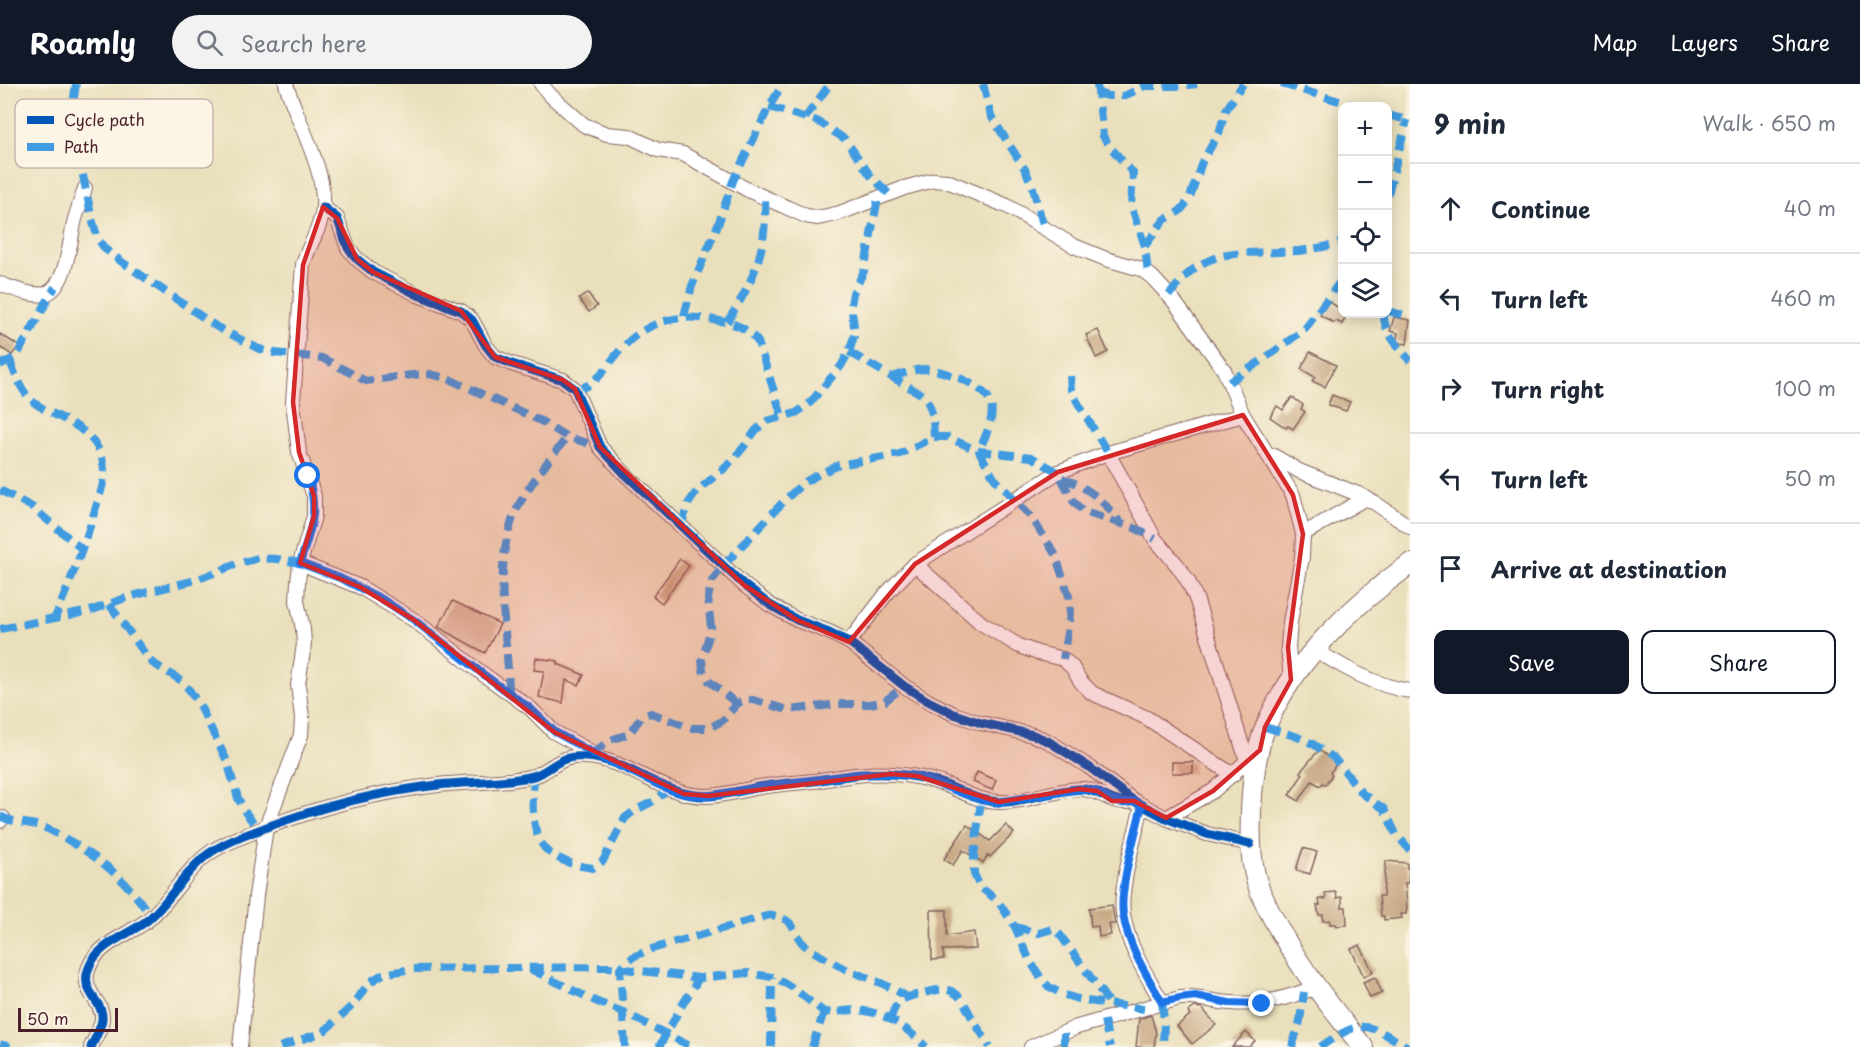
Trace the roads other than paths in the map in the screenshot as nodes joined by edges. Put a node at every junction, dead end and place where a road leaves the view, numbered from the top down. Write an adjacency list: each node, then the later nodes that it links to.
1 (286, 84): 4 (street)
2 (541, 84): 6 (street)
3 (86, 188): 5 (street)
4 (323, 207): 12 (street); 15 (street)
5 (0, 284)
6 (1243, 415): 7 (street); 8 (street)
7 (1264, 450): 9 (street); 11 (street)
8 (1108, 453): 13 (street); 19 (street)
9 (1366, 498): 10 (street); 11 (street)
10 (1410, 527)
11 (1303, 534): 17 (street)
12 (300, 563): 20 (street); 24 (street)
13 (915, 564): 15 (street); 21 (street)
14 (1410, 564): 16 (street)
15 (849, 642): 22 (street)
16 (1315, 650): 17 (street); 18 (street)
17 (1291, 680): 19 (street)
18 (1410, 691)
19 (1254, 755): 21 (street); 25 (street)
20 (602, 758): 22 (street); 24 (street)
21 (1233, 775): 23 (street)
22 (1138, 803): 23 (street); 27 (street)
23 (1166, 818): 25 (street)
24 (266, 828): 28 (street); 29 (street)
25 (1250, 844): 26 (street)
26 (1316, 987): 27 (street); 31 (street)
27 (1162, 1002): 30 (street)
28 (91, 1047)
29 (240, 1047)
30 (1031, 1047)
31 (1363, 1047)

